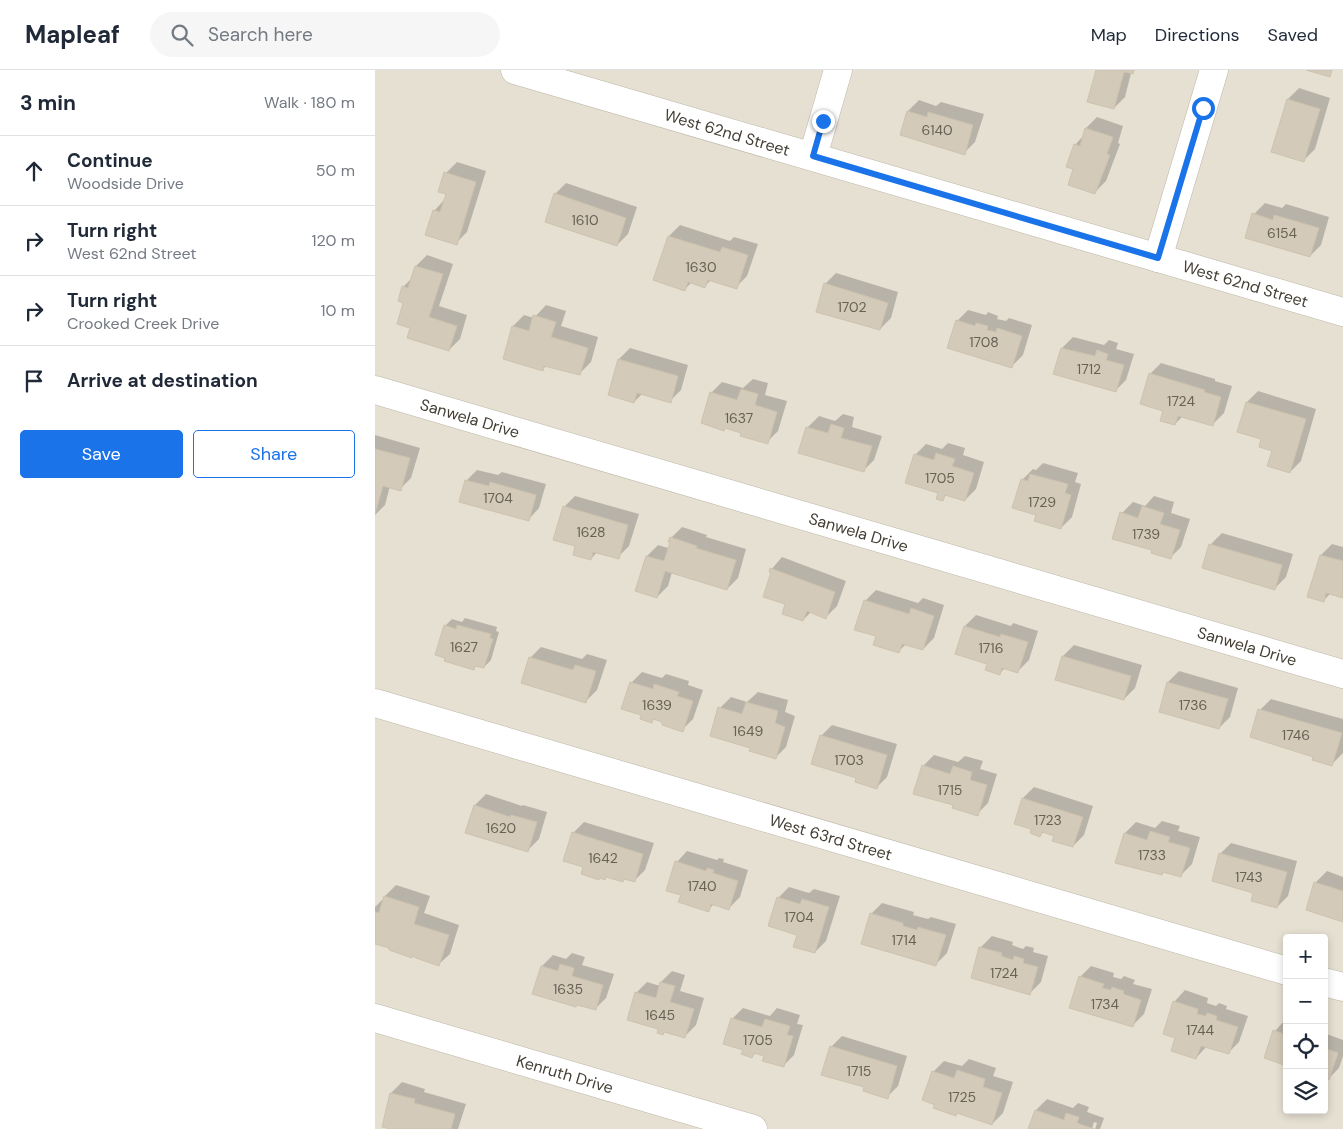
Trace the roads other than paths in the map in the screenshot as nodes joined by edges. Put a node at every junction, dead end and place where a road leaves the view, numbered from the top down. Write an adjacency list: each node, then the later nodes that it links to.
1 (515, 70): 4 (street, West 62nd Street)
2 (838, 70): 4 (street)
3 (1214, 70): 5 (street)
4 (813, 156): 5 (street, West 62nd Street)
5 (1158, 258): 6 (street, West 62nd Street)
6 (1343, 312)
7 (375, 390): 8 (street, Sanwela Drive)
8 (1343, 674)
9 (375, 703): 10 (street, West 63rd Street)
10 (1283, 970)
11 (1328, 983): 12 (street)
12 (1343, 987)
13 (375, 1018): 14 (street, Kenruth Drive)
14 (753, 1129)

